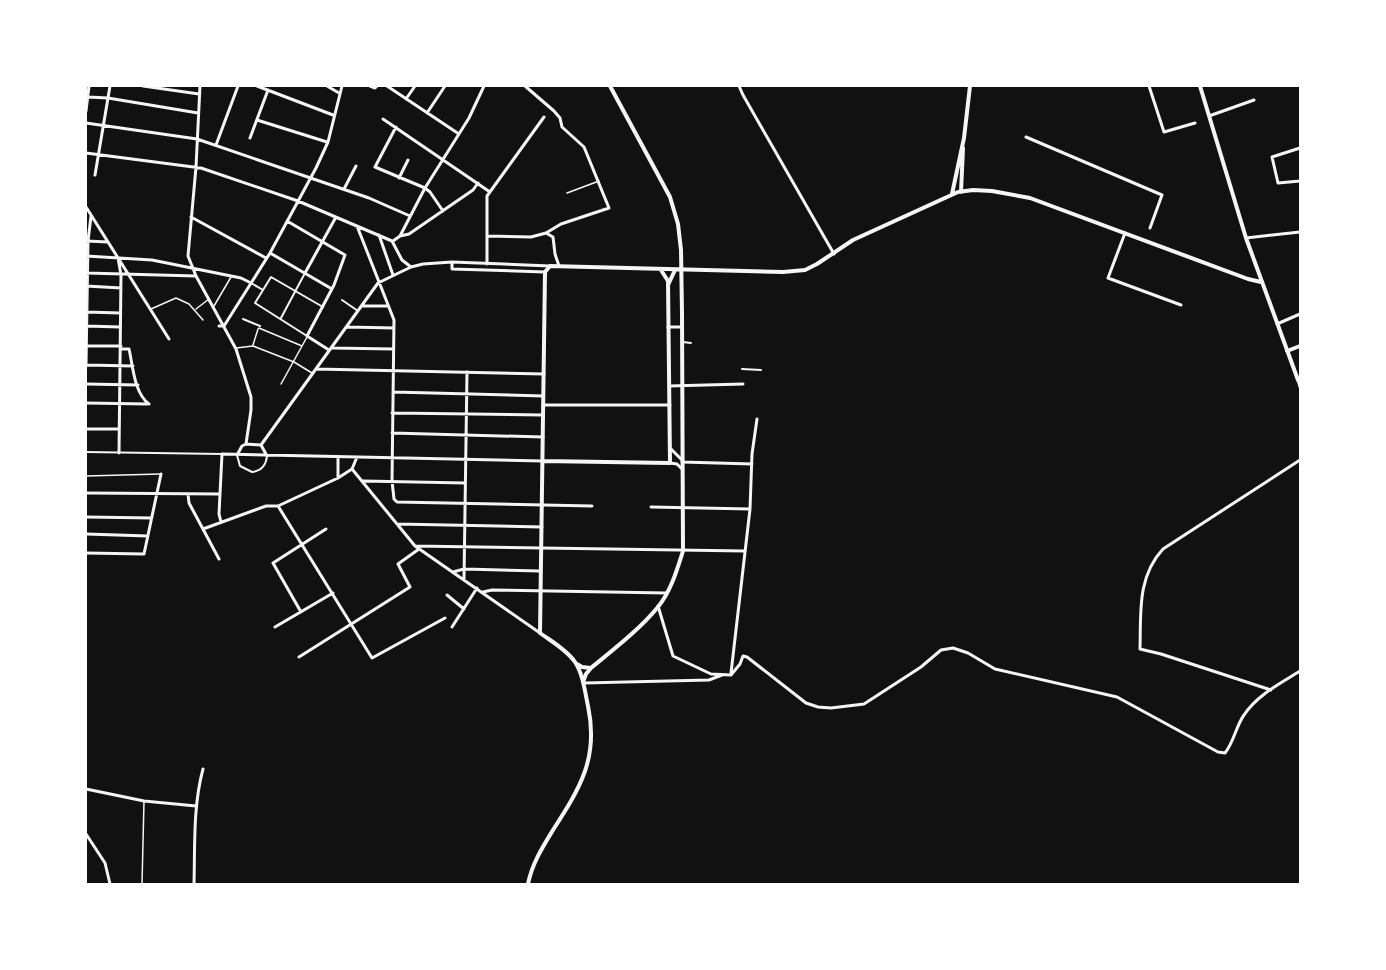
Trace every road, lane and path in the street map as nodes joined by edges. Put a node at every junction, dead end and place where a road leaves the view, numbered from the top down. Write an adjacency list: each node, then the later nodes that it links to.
1 (89, 86): 24 (street)
2 (110, 86): 25 (street)
3 (143, 86): 23 (street)
4 (200, 86): 23 (street)
5 (238, 86): 46 (street)
6 (257, 86): 21 (street)
7 (327, 86): 22 (street)
8 (342, 86): 22 (street)
9 (370, 86): 20 (street)
10 (387, 86): 26 (street)
11 (415, 86): 26 (street)
12 (445, 86): 30 (street)
13 (484, 86): 40 (street)
14 (525, 86): 57 (street)
15 (610, 86): 104 (street)
16 (740, 86): 91 (street)
17 (970, 86): 42 (street)
18 (1149, 86): 37 (street)
19 (1200, 86): 32 (street)
20 (376, 87)
21 (268, 90): 31 (street); 35 (street)
22 (339, 93): 31 (street)
23 (199, 94): 29 (street)
24 (88, 97): 25 (street); 28 (street)
25 (108, 98): 29 (street); 38 (street)
26 (406, 99): 30 (street)
27 (1254, 100): 32 (street)
28 (86, 111)
29 (198, 113): 44 (street)
30 (427, 113): 40 (street)
31 (334, 115): 45 (street)
32 (1209, 116): 84 (street)
33 (544, 117): 62 (street)
34 (383, 119): 39 (street)
35 (257, 120): 41 (street); 45 (street)
36 (86, 123): 38 (street)
37 (1195, 123)
38 (103, 126): 44 (street); 49 (street)
39 (396, 127): 50 (street); 56 (street)
40 (459, 134): 50 (street)
41 (250, 138)
42 (964, 138): 63 (street); 65 (street)
43 (1026, 138): 76 (street)
44 (197, 139): 46 (street); 53 (street)
45 (328, 142): 55 (street)
46 (216, 145): 55 (street)
47 (1300, 148): 58 (street)
48 (86, 153): 49 (street)
49 (99, 154): 53 (street); 54 (street)
50 (443, 159): 59 (street); 60 (street)
51 (408, 160): 56 (street)
52 (356, 166): 61 (street)
53 (196, 167): 66 (street); 71 (street)
54 (95, 176)
55 (311, 177): 61 (street); 66 (street)
56 (399, 178): 60 (street)
57 (599, 181): 64 (lane); 78 (street)
58 (1300, 181)
59 (478, 183): 62 (street); 68 (street)
60 (425, 188): 68 (street); 70 (street)
61 (344, 189): 70 (street)
62 (490, 192): 83 (street)
63 (961, 192): 65 (street); 79 (street)
64 (567, 193)
65 (952, 194): 91 (street)
66 (298, 201): 72 (street); 73 (street)
67 (86, 210): 69 (street)
68 (443, 211): 82 (street)
69 (91, 216): 74 (street); 88 (street)
70 (410, 216): 82 (street)
71 (191, 217): 94 (street); 100 (street)
72 (336, 217): 75 (street); 89 (street)
73 (287, 221): 89 (street); 90 (street)
74 (87, 226): 86 (street)
75 (357, 226): 81 (street); 115 (street)
76 (1150, 228)
77 (1300, 232): 84 (street)
78 (546, 233): 83 (street); 99 (street)
79 (1125, 233): 85 (street); 124 (street)
80 (1147, 234): 85 (street)
81 (379, 236): 87 (street); 110 (street)
82 (400, 236): 87 (street)
83 (487, 236): 96 (street)
84 (1246, 238): 113 (street)
85 (1145, 240): 113 (street)
86 (87, 241): 88 (street); 92 (street)
87 (392, 241): 98 (street)
88 (108, 242): 93 (street)
89 (322, 242): 107 (street); 119 (street)
90 (270, 253): 94 (street); 107 (street)
91 (834, 254): 104 (street)
92 (86, 256): 93 (street); 106 (street)
93 (118, 258): 100 (street); 108 (street); 109 (street)
94 (266, 259): 114 (street)
95 (452, 262): 96 (street); 98 (street); 101 (street)
96 (485, 264): 97 (street); 101 (street)
97 (550, 266): 99 (street); 105 (street)
98 (411, 267): 110 (street)
99 (559, 267): 102 (street)
100 (191, 268): 111 (street); 112 (street)
101 (483, 270): 105 (street)
102 (660, 270): 103 (street); 116 (street)
103 (676, 270): 104 (street); 116 (street)
104 (682, 270): 147 (street)
105 (545, 272): 172 (street)
106 (86, 273): 108 (street); 117 (street)
107 (305, 273): 119 (street); 121 (street)
108 (121, 275): 109 (street); 118 (street)
109 (128, 275): 111 (street); 129 (street)
110 (393, 275): 115 (street)
111 (195, 276): 122 (street)
112 (232, 276): 114 (street); 127 (lane)
113 (1261, 282): 140 (street)
114 (251, 283): 120 (street); 142 (street)
115 (378, 283): 125 (street); 126 (street)
116 (668, 286): 146 (street)
117 (86, 288): 118 (street); 132 (street)
118 (121, 288): 133 (street)
119 (332, 289): 128 (street)
120 (263, 290): 121 (street); 136 (street)
121 (295, 291): 128 (street); 136 (street)
122 (209, 299): 127 (street); 130 (lane)
123 (342, 300): 131 (street)
124 (1181, 305)
125 (362, 306): 126 (street); 131 (street)
126 (388, 306): 148 (street)
127 (213, 307): 142 (street)
128 (323, 308): 149 (street)
129 (150, 309): 130 (lane); 150 (street)
130 (196, 309): 137 (lane)
131 (358, 311): 145 (street)
132 (86, 312): 133 (street); 139 (street)
133 (121, 313): 143 (street)
134 (1300, 314): 140 (street)
135 (243, 319): 144 (street)
136 (280, 319): 149 (street)
137 (203, 320)
138 (262, 320): 144 (lane)
139 (86, 324): 143 (street); 153 (street)
140 (1277, 324): 161 (street)
141 (219, 326): 142 (street)
142 (224, 326): 158 (street)
143 (121, 327): 157 (street)
144 (259, 327): 154 (lane); 155 (lane)
145 (347, 327): 148 (street); 159 (street)
146 (668, 327): 147 (street); 179 (street)
147 (683, 327): 151 (street)
148 (394, 328): 160 (street)
149 (307, 336): 155 (lane); 159 (street)
150 (169, 339)
151 (683, 342): 152 (street); 180 (street)
152 (691, 343)
153 (86, 346): 157 (street); 163 (street)
154 (253, 346): 158 (lane); 162 (lane)
155 (303, 346): 162 (lane)
156 (1300, 346): 161 (street)
157 (121, 347): 164 (street); 165 (street)
158 (235, 348): 198 (street)
159 (330, 349): 160 (street); 166 (street)
160 (393, 350): 169 (street)
161 (1287, 351): 173 (street)
162 (294, 362): 171 (lane); 176 (lane)
163 (86, 365): 164 (street)
164 (120, 365): 165 (street); 175 (street)
165 (133, 366): 178 (street)
166 (316, 369): 169 (street); 171 (street)
167 (742, 369): 168 (street)
168 (760, 370)
169 (393, 371): 170 (street); 182 (street)
170 (468, 372): 172 (street); 183 (street)
171 (312, 374): 199 (street)
172 (544, 374): 184 (street)
173 (1299, 380): 181 (street)
174 (86, 384): 175 (street)
175 (120, 384): 178 (street); 186 (street)
176 (281, 384)
177 (744, 384): 180 (street)
178 (138, 385): 186 (street)
179 (669, 386): 180 (street); 188 (street)
180 (682, 386): 212 (street)
181 (1300, 387)
182 (393, 392): 183 (street); 189 (street)
183 (467, 394): 184 (street); 190 (street)
184 (543, 396): 187 (street)
185 (86, 403): 186 (street)
186 (120, 403): 194 (street)
187 (544, 405): 188 (street); 191 (street)
188 (670, 405): 200 (street)
189 (392, 413): 190 (street); 195 (street)
190 (467, 414): 191 (street); 196 (street)
191 (543, 415): 197 (street)
192 (757, 418): 214 (street)
193 (86, 429): 194 (street)
194 (119, 429): 202 (street)
195 (392, 433): 196 (street); 208 (street)
196 (466, 435): 197 (street); 209 (street)
197 (543, 437): 211 (street)
198 (246, 444): 199 (street); 204 (street)
199 (261, 445): 205 (street)
200 (670, 446): 212 (street); 213 (street)
201 (86, 452): 202 (street)
202 (119, 453): 203 (street)
203 (221, 454): 204 (street); 226 (street)
204 (237, 455): 205 (street); 205 (street)
205 (267, 456): 206 (street)
206 (338, 457): 207 (street); 219 (street)
207 (357, 457): 208 (street); 215 (street)
208 (393, 458): 209 (street); 221 (street)
209 (466, 459): 211 (street); 222 (street)
210 (1300, 460): 277 (street)
211 (543, 461): 213 (street); 228 (street)
212 (682, 461): 214 (street); 216 (street)
213 (670, 463): 216 (street)
214 (752, 464): 233 (street)
215 (352, 469): 219 (street); 220 (street)
216 (682, 469): 232 (street)
217 (161, 474): 218 (lane); 224 (street)
218 (86, 476)
219 (338, 478): 229 (street)
220 (363, 481): 221 (street); 237 (street)
221 (392, 481): 222 (street); 227 (street)
222 (465, 483): 227 (street)
223 (86, 493): 224 (street)
224 (158, 493): 225 (street); 235 (street)
225 (188, 494): 226 (street); 240 (street)
226 (220, 494): 236 (street)
227 (465, 504): 228 (street); 238 (street)
228 (542, 505): 230 (street); 239 (street)
229 (278, 506): 236 (street); 244 (street)
230 (592, 506)
231 (651, 507): 232 (street)
232 (682, 508): 233 (street); 248 (street)
233 (750, 509): 249 (street)
234 (86, 517): 235 (street)
235 (152, 518): 243 (street)
236 (221, 522): 240 (street)
237 (397, 524): 238 (street); 245 (street)
238 (465, 526): 239 (street); 246 (street)
239 (542, 527): 247 (street)
240 (204, 529): 251 (street)
241 (326, 530): 244 (street)
242 (86, 534): 243 (street)
243 (148, 536): 250 (street)
244 (303, 544): 259 (street); 264 (street)
245 (417, 548): 246 (street); 254 (street); 266 (street)
246 (464, 548): 247 (street); 252 (street)
247 (541, 549): 248 (street); 253 (street)
248 (683, 551): 249 (street); 260 (street)
249 (745, 551): 275 (street)
250 (86, 553)
251 (219, 559)
252 (464, 569): 253 (street); 254 (street); 255 (street)
253 (540, 571): 257 (street)
254 (453, 572): 255 (street)
255 (464, 580): 256 (street)
256 (477, 588): 258 (street); 263 (street)
257 (540, 591): 258 (street); 260 (street); 269 (street)
258 (483, 592): 269 (street)
259 (333, 593): 264 (street); 266 (street)
260 (666, 593): 262 (street)
261 (447, 595): 263 (street)
262 (658, 606): 272 (street); 274 (street)
263 (464, 609): 268 (street)
264 (301, 612): 267 (street)
265 (445, 618): 266 (street)
266 (351, 624): 270 (street)
267 (275, 627)
268 (452, 627)
269 (540, 633): 271 (street)
270 (298, 657)
271 (576, 663): 272 (street); 276 (street)
272 (591, 668): 276 (street)
273 (1300, 671): 277 (street)
274 (722, 675): 275 (street); 276 (street)
275 (731, 675): 277 (street)
276 (583, 683): 286 (street)
277 (1271, 690)
278 (203, 769): 281 (street)
279 (86, 789): 280 (street)
280 (144, 801): 281 (street); 284 (lane)
281 (196, 806): 285 (street)
282 (86, 834): 283 (street)
283 (110, 885)
284 (142, 885)
285 (194, 885)
286 (528, 885)

